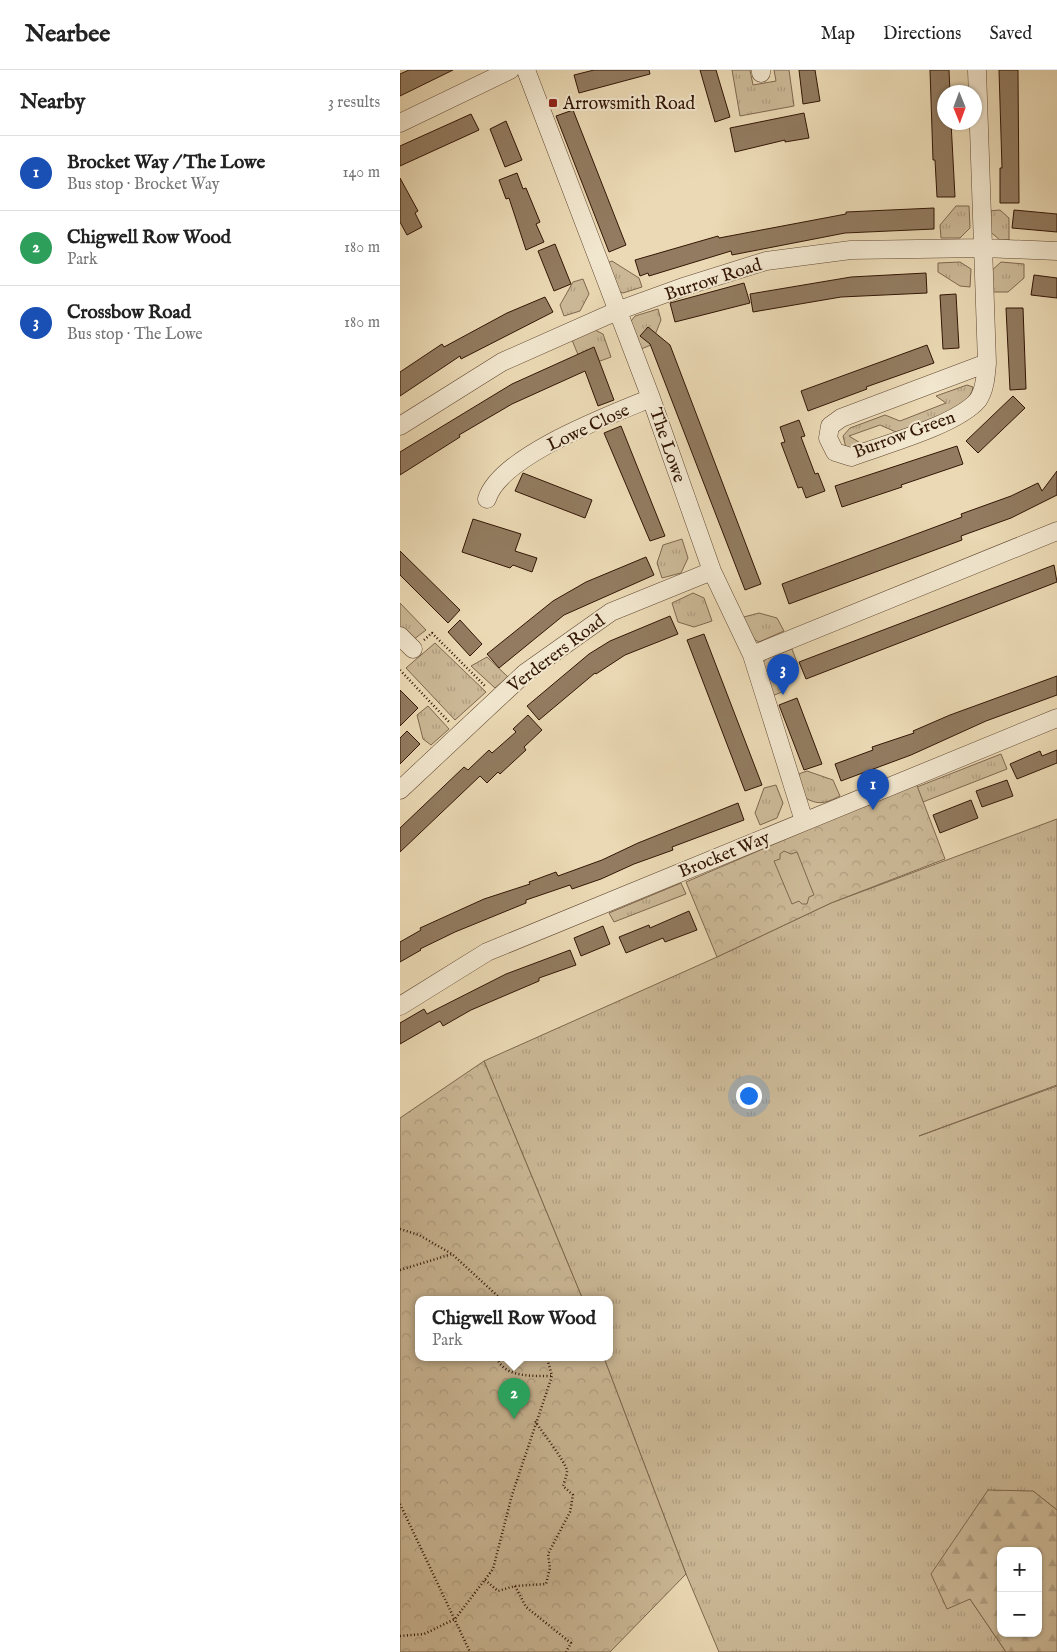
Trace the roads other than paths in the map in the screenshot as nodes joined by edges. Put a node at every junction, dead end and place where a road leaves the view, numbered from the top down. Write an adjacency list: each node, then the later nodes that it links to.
1 (510, 70): 4 (street)
2 (526, 70): 7 (street, The Lowe)
3 (977, 70): 5 (street, Burrow Green)
4 (400, 123)
5 (984, 248): 6 (street, Burrow Road); 7 (street, Burrow Road); 8 (street, Burrow Green)
6 (1057, 251)
7 (617, 311): 9 (street, The Lowe); 10 (street, Burrow Road)
8 (987, 363): 8 (street, Burrow Green)
9 (651, 398): 11 (street, Lowe Close); 13 (street, The Lowe)
10 (400, 426)
11 (486, 499)
12 (1057, 531): 16 (street)
13 (712, 571): 16 (street, The Lowe); 18 (street, Verderers Road)
14 (400, 636): 15 (street)
15 (413, 649)
16 (752, 655): 19 (street, The Lowe)
17 (1057, 718): 19 (street, Brocket Way)
18 (400, 790)
19 (804, 821): 20 (street, Brocket Way)
20 (400, 1006)

